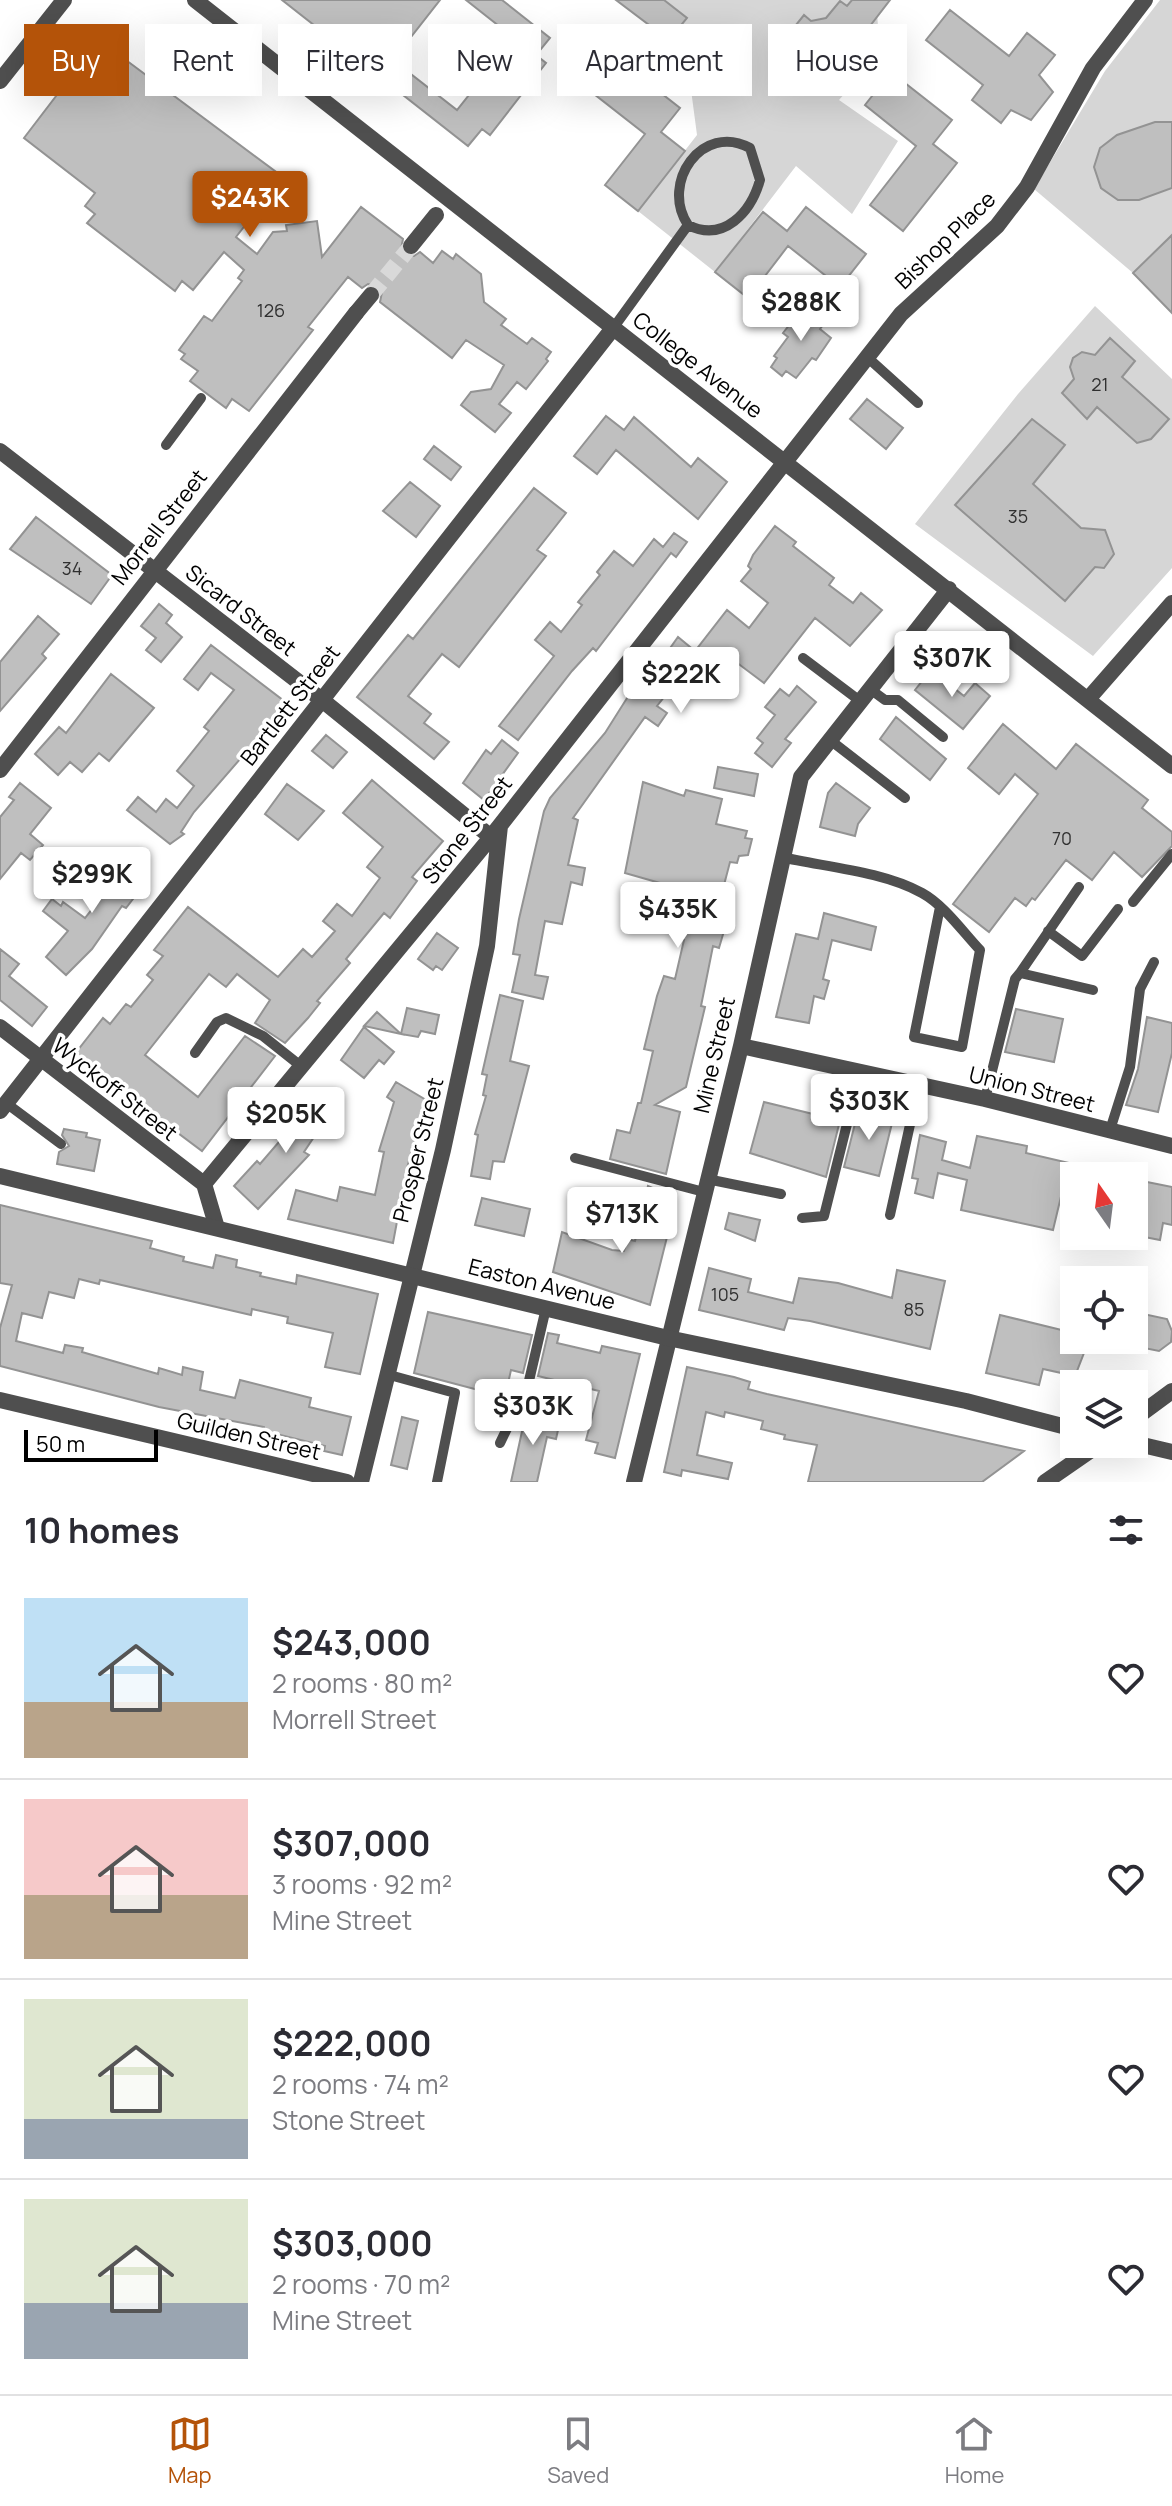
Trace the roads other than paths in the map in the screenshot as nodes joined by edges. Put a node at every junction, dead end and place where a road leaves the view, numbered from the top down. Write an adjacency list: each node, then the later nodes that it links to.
1 (64, 0): 4 (street)
2 (195, 0): 9 (street, College Avenue)
3 (1145, 0): 10 (street, Bishop Place)
4 (0, 81)
5 (436, 215): 7 (street)
6 (688, 225): 6 (lane); 9 (lane)
7 (411, 246)
8 (371, 295): 16 (street, Morrell Street)
9 (614, 327): 15 (street, College Avenue); 22 (street, Bartlett Street)
10 (867, 357): 12 (lane); 15 (street, Bishop Place)
11 (201, 398): 13 (lane)
12 (918, 403)
13 (166, 445)
14 (0, 451): 16 (street, Sicard Street)
15 (783, 459): 17 (street, College Avenue); 28 (street, Stone Street)
16 (154, 570): 22 (street, Sicard Street); 26 (street, Morrell Street)
17 (949, 589): 20 (street, Mine Street); 21 (street, College Avenue)
18 (1172, 603): 21 (street)
19 (803, 658): 20 (lane)
20 (865, 695): 23 (lane); 24 (street, Mine Street)
21 (1089, 698): 25 (street, College Avenue)
22 (322, 700): 28 (street, Sicard Street); 42 (street, Bartlett Street)
23 (943, 737)
24 (830, 740): 27 (lane); 30 (street, Mine Street)
25 (1172, 766)
26 (0, 770)
27 (905, 798)
28 (496, 831): 43 (street, Stone Street); 59 (street, Prosper Street)
29 (1172, 854): 32 (lane)
30 (781, 857): 33 (lane); 40 (street, Mine Street)
31 (1079, 887): 35 (lane)
32 (1133, 902)
33 (940, 907): 33 (lane)
34 (1118, 909): 35 (lane)
35 (1048, 931): 37 (lane)
36 (1154, 962): 48 (lane)
37 (1020, 973): 38 (lane); 46 (lane)
38 (1093, 990)
39 (0, 1027): 42 (street, Wyckoff Street)
40 (741, 1046): 44 (street, Union Street); 54 (street, Mine Street)
41 (195, 1053): 43 (lane)
42 (40, 1058): 47 (street, Bartlett Street); 53 (street, Wyckoff Street)
43 (302, 1067): 53 (street, Stone Street)
44 (860, 1072): 45 (street, Union Street); 57 (lane)
45 (919, 1084): 46 (street, Union Street); 56 (lane)
46 (985, 1099): 48 (street, Union Street)
47 (3, 1107): 49 (lane)
48 (1110, 1130): 50 (street, Union Street)
49 (61, 1144)
50 (1172, 1146)
51 (575, 1158): 54 (lane)
52 (0, 1176): 58 (street, Easton Avenue)
53 (204, 1184): 58 (street)
54 (705, 1186): 55 (lane); 61 (street, Mine Street)
55 (781, 1194)
56 (890, 1215)
57 (802, 1218)
58 (217, 1228): 59 (street, Easton Avenue)
59 (410, 1273): 60 (street, Easton Avenue); 62 (street, Prosper Street)
60 (546, 1308): 61 (street, Easton Avenue); 67 (lane)
61 (668, 1338): 66 (street, Easton Avenue); 74 (street, Mine Street)
62 (386, 1374): 72 (street, Prosper Street); 73 (lane)
63 (1172, 1391): 65 (street)
64 (0, 1400): 71 (street, Guilden Street)
65 (1148, 1409)
66 (1060, 1425)
67 (500, 1443)
68 (1148, 1446): 69 (street)
69 (1172, 1452)
70 (1080, 1458): 75 (street)
71 (347, 1482)
72 (361, 1482)
73 (437, 1482)
74 (634, 1482)
75 (1045, 1482)

